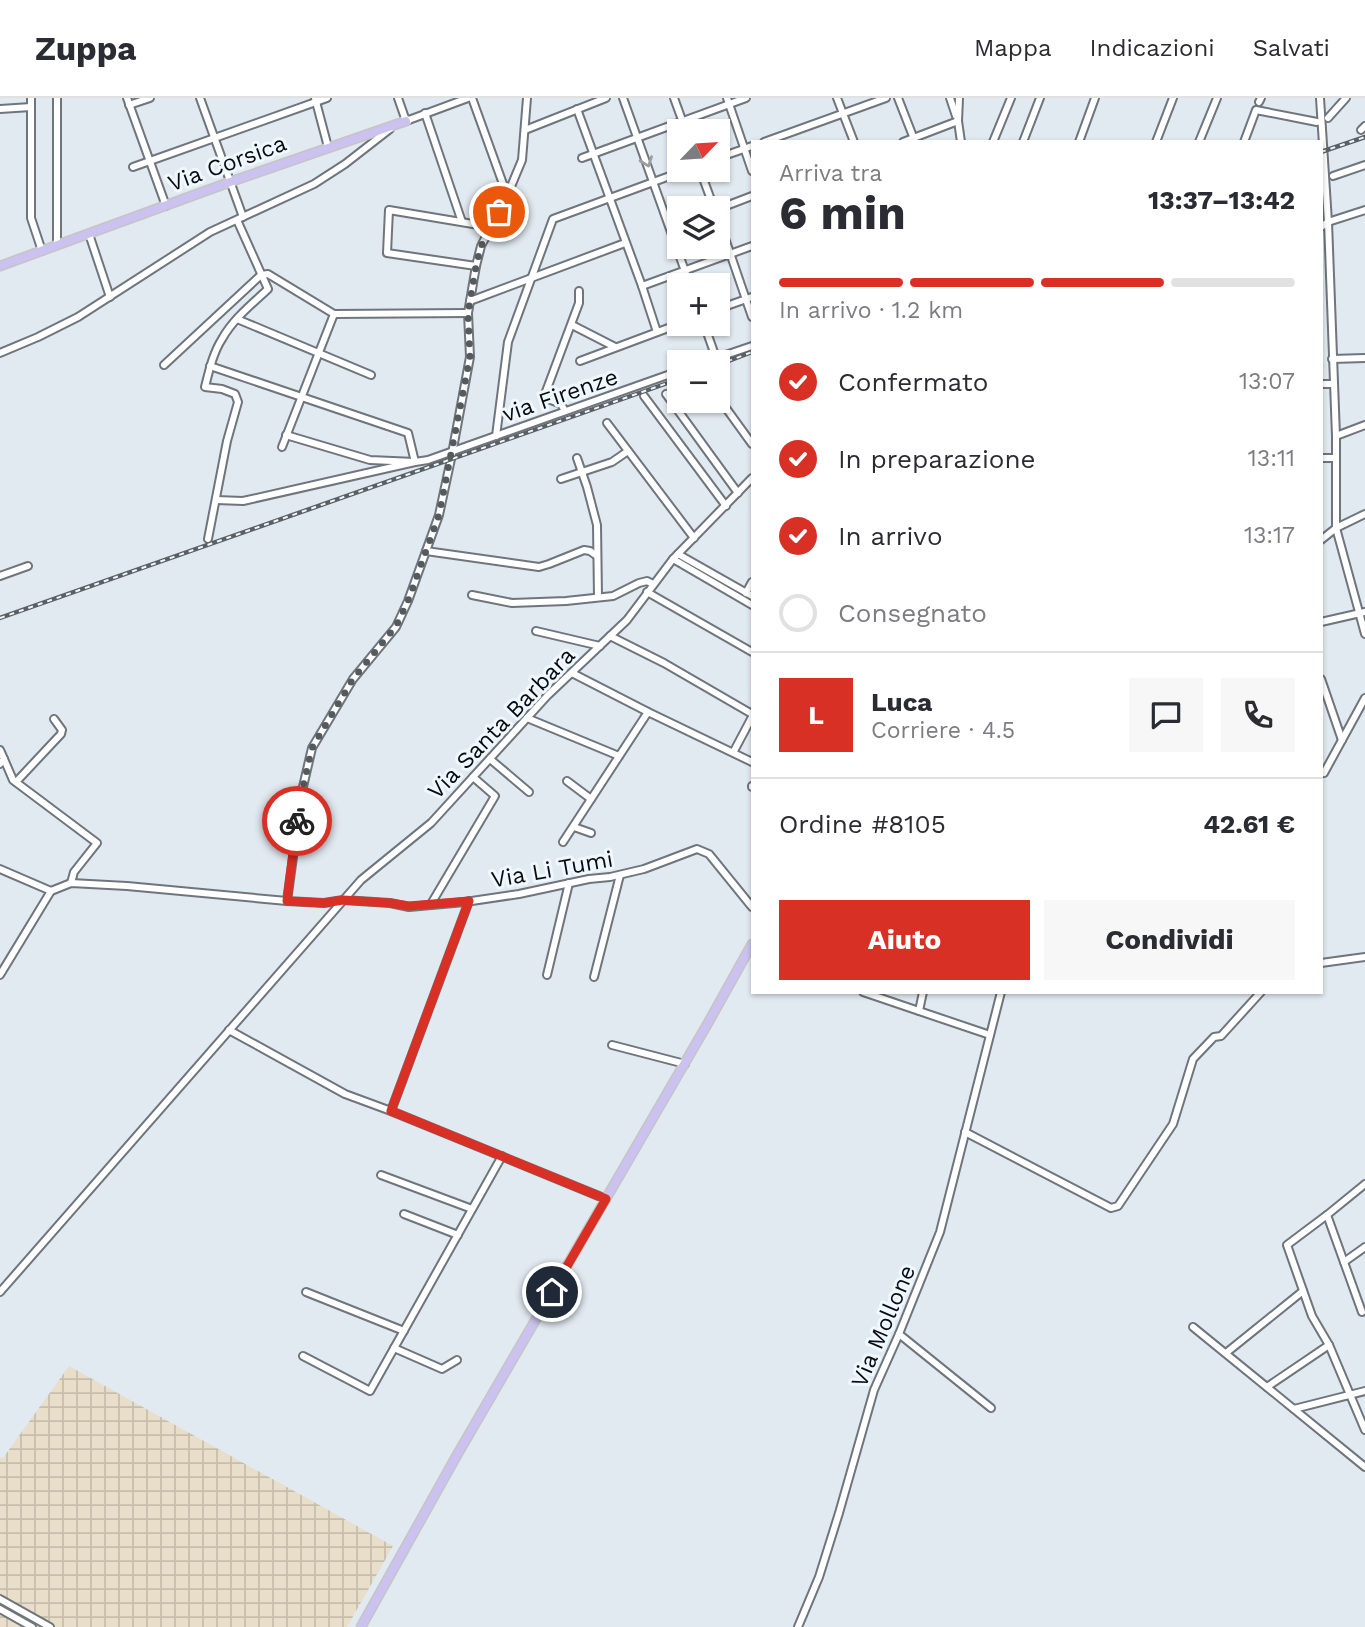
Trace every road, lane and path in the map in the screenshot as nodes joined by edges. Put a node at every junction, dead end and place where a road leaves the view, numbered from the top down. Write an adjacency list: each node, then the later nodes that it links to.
1 (31, 98): 28 (street)
2 (57, 98): 84 (street)
3 (150, 98): 26 (street)
4 (200, 98): 44 (street)
5 (327, 98): 25 (street)
6 (398, 98): 36 (street)
7 (470, 98): 31 (street, Via Corsica); 70 (street)
8 (527, 98): 41 (street)
9 (606, 98): 30 (street)
10 (623, 98): 43 (street)
11 (674, 98): 34 (street)
12 (746, 98): 27 (street)
13 (837, 98): 32 (street)
14 (886, 98): 32 (street)
15 (898, 98): 48 (street)
16 (950, 98): 37 (street)
17 (959, 98): 37 (street)
18 (1011, 98): 50 (street)
19 (1040, 98): 51 (street)
20 (1095, 98): 52 (street)
21 (1173, 98): 53 (street)
22 (1217, 98): 54 (street)
23 (1320, 98): 79 (street)
24 (1346, 98): 33 (street)
25 (316, 100): 44 (street); 57 (street)
26 (128, 101): 62 (street)
27 (728, 101): 35 (street); 58 (street)
28 (31, 107): 29 (street); 86 (street)
29 (0, 108)
30 (577, 109): 41 (street); 59 (street)
31 (425, 113): 36 (street, Via Corsica); 78 (street)
32 (843, 114): 42 (street); 47 (street)
33 (1328, 118)
34 (681, 119)
35 (687, 119)
36 (406, 121): 39 (main road, Via Corsica)
37 (958, 121): 48 (street); 49 (street)
38 (1317, 122): 55 (street)
39 (394, 125): 57 (main road, Via Corsica); 76 (street)
40 (667, 126): 43 (street)
41 (525, 130): 70 (street)
42 (793, 132): 45 (street); 46 (street)
43 (638, 137): 59 (street); 68 (street, one-way to 68)
44 (214, 138): 62 (street); 69 (street)
45 (770, 140)
46 (796, 140)
47 (853, 140)
48 (914, 140)
49 (961, 140)
50 (994, 140)
51 (1024, 140)
52 (1080, 140)
53 (1157, 140)
54 (1200, 140)
55 (1245, 140)
56 (751, 146): 58 (street)
57 (328, 147): 69 (main road, Via Corsica)
58 (745, 149): 60 (street); 65 (street)
59 (594, 153): 61 (street); 72 (street)
60 (730, 154)
61 (582, 158)
62 (149, 160): 64 (street); 74 (street)
63 (1365, 165): 66 (street)
64 (133, 167)
65 (751, 168)
66 (1333, 176)
67 (667, 177): 68 (street)
68 (654, 181): 72 (street); 77 (street)
69 (230, 182): 74 (main road, Via Corsica); 76 (street)
70 (507, 196): 81 (street)
71 (751, 196): 73 (street)
72 (609, 198): 83 (street); 94 (street)
73 (730, 204)
74 (166, 206): 82 (main road, Via Corsica)
75 (1365, 210): 79 (street)
76 (240, 219): 93 (street); 97 (street)
77 (667, 221)
78 (462, 222): 81 (street); 90 (street)
79 (1328, 222): 80 (street); 113 (street)
80 (1323, 226)
81 (491, 227): 90 (street)
82 (89, 234): 84 (main road, Via Corsica); 97 (street)
83 (625, 243): 94 (street); 95 (street)
84 (57, 246): 86 (main road, Via Corsica)
85 (751, 246): 87 (street)
86 (42, 251): 89 (main road, Via Corsica)
87 (731, 254): 91 (street); 98 (street)
88 (681, 259): 91 (street)
89 (0, 266)
90 (476, 266): 99 (street)
91 (685, 270): 92 (street); 95 (street)
92 (686, 273)
93 (261, 275): 101 (street); 103 (street); 115 (street)
94 (530, 280): 99 (street); 129 (street)
95 (642, 286): 106 (street)
96 (579, 291): 104 (street)
97 (110, 296): 109 (street)
98 (749, 298): 100 (street)
99 (470, 301): 102 (street)
100 (730, 305)
101 (334, 313): 102 (street); 110 (street)
102 (468, 313): 133 (street)
103 (237, 318): 110 (street); 116 (street)
104 (572, 325): 108 (street); 124 (street)
105 (667, 328): 106 (street)
106 (657, 332): 108 (street)
107 (751, 346): 111 (street)
108 (615, 347): 114 (street)
109 (0, 353)
110 (318, 353): 117 (street); 123 (street)
111 (730, 353)
112 (1365, 358): 113 (street)
113 (1332, 359): 120 (street)
114 (580, 361)
115 (164, 365)
116 (210, 366): 123 (street); 145 (street)
117 (371, 375)
118 (667, 375): 124 (street, via Firenze)
119 (1323, 384): 120 (street)
120 (1334, 384): 130 (street)
121 (666, 394): 144 (street)
122 (644, 396): 146 (street)
123 (301, 397): 128 (street); 139 (street)
124 (565, 411): 129 (street, via Firenze)
125 (730, 413): 131 (street)
126 (607, 423): 134 (street)
127 (1365, 425): 130 (street)
128 (286, 435): 132 (street); 135 (street)
129 (496, 436): 133 (street, via Firenze)
130 (1336, 436): 138 (street)
131 (751, 443)
132 (282, 447)
133 (453, 451): 139 (street, via Firenze); 152 (street)
134 (628, 451): 141 (street); 149 (street)
135 (364, 458): 139 (street); 140 (street)
136 (577, 458): 141 (street)
137 (1323, 458): 138 (street)
138 (1335, 458): 148 (street)
139 (415, 462): 140 (street, via Firenze)
140 (377, 471): 145 (street, via Firenze)
141 (582, 471): 142 (street); 153 (street)
142 (561, 478)
143 (751, 479): 144 (street, Via Santa Barbara)
144 (738, 493): 146 (street, Via Santa Barbara)
145 (216, 500): 151 (street)
146 (726, 506): 149 (street, Via Santa Barbara)
147 (1365, 514): 148 (street)
148 (1336, 528): 150 (street); 163 (street)
149 (694, 538): 154 (street, Via Santa Barbara)
150 (1323, 538)
151 (208, 539)
152 (426, 551): 153 (street); 200 (street)
153 (597, 556): 161 (street)
154 (675, 556): 157 (street, Via Santa Barbara); 159 (street); 162 (street)
155 (28, 566): 156 (street)
156 (0, 576)
157 (653, 584): 158 (street, Via Santa Barbara); 161 (street)
158 (648, 592): 167 (street, Via Santa Barbara); 169 (street)
159 (749, 594)
160 (472, 595): 161 (street)
161 (598, 597)
162 (751, 604)
163 (1362, 613): 164 (street); 166 (street)
164 (1323, 622)
165 (536, 631): 168 (street)
166 (1365, 634)
167 (610, 636): 168 (street, Via Santa Barbara); 174 (street)
168 (600, 646): 170 (street, Via Santa Barbara)
169 (751, 651)
170 (572, 673): 173 (street); 176 (street, Via Santa Barbara)
171 (1323, 685): 178 (street)
172 (1365, 698): 178 (street)
173 (648, 712): 180 (street); 181 (street)
174 (751, 714)
175 (751, 717): 180 (street)
176 (527, 718): 181 (street); 182 (street, Via Santa Barbara)
177 (54, 719): 188 (street)
178 (1342, 740): 185 (street)
179 (0, 750): 184 (street)
180 (734, 751): 183 (street)
181 (620, 756): 190 (street)
182 (490, 759): 186 (street, Via Santa Barbara); 189 (street)
183 (751, 761)
184 (2, 762): 188 (street)
185 (1323, 770)
186 (474, 777): 199 (street, Via Santa Barbara); 202 (street)
187 (567, 781): 190 (street)
188 (16, 782): 196 (street)
189 (529, 792)
190 (592, 799): 191 (street)
191 (574, 827): 192 (street); 193 (street)
192 (591, 833)
193 (563, 842)
194 (0, 869): 198 (street)
195 (620, 875): 197 (street, Via Li Tumi); 203 (street, Via Li Tumi); 209 (street)
196 (71, 883): 198 (street, Via Li Tumi); 200 (street, Via Li Tumi)
197 (569, 883): 201 (street, Via Li Tumi); 208 (street)
198 (51, 891): 207 (street)
199 (343, 900): 200 (street, Via Li Tumi); 202 (street, Via Li Tumi); 215 (street, Via Santa Barbara)
200 (287, 901)
201 (469, 901): 202 (street, Via Li Tumi); 219 (street)
202 (431, 904)
203 (751, 906)
204 (751, 946): 218 (main road)
205 (1365, 957): 206 (street)
206 (1323, 963)
207 (0, 975)
208 (547, 975)
209 (594, 977)
210 (869, 994): 214 (street)
211 (923, 994): 214 (street)
212 (1000, 994): 216 (street, Via Mollone)
213 (1257, 994): 220 (street)
214 (919, 1012): 216 (street)
215 (229, 1030): 219 (street); 231 (street, Via Santa Barbara)
216 (990, 1035): 220 (street, Via Mollone)
217 (612, 1045): 218 (street)
218 (685, 1063): 224 (main road)
219 (391, 1111): 221 (street)
220 (965, 1132): 237 (street, Via Mollone)
221 (502, 1156): 224 (street); 225 (street)
222 (381, 1175): 225 (street)
223 (1365, 1184): 227 (street)
224 (606, 1199): 254 (main road)
225 (472, 1209): 228 (street)
226 (404, 1214): 228 (street)
227 (1327, 1215): 230 (street); 233 (street)
228 (458, 1235): 236 (street)
229 (1365, 1247): 230 (street)
230 (1344, 1262): 234 (street)
231 (0, 1292)
232 (306, 1292): 236 (street)
233 (1303, 1292): 238 (street); 240 (street)
234 (1362, 1312)
235 (1193, 1327): 240 (street)
236 (404, 1331): 239 (street)
237 (899, 1334): 246 (street); 255 (street, Via Mollone)
238 (1329, 1345): 243 (street); 245 (street)
239 (394, 1348): 241 (street); 242 (street)
240 (1226, 1353): 243 (street)
241 (303, 1356)
242 (457, 1360)
243 (1267, 1387): 247 (street)
244 (1365, 1391): 245 (street)
245 (1351, 1394): 247 (street); 248 (street)
246 (991, 1408)
247 (1294, 1409): 249 (street)
248 (1365, 1430)
249 (1365, 1467)
250 (0, 1599): 253 (street)
251 (0, 1609): 252 (street)
252 (32, 1627)
253 (50, 1627)
254 (360, 1627)
255 (798, 1627)

